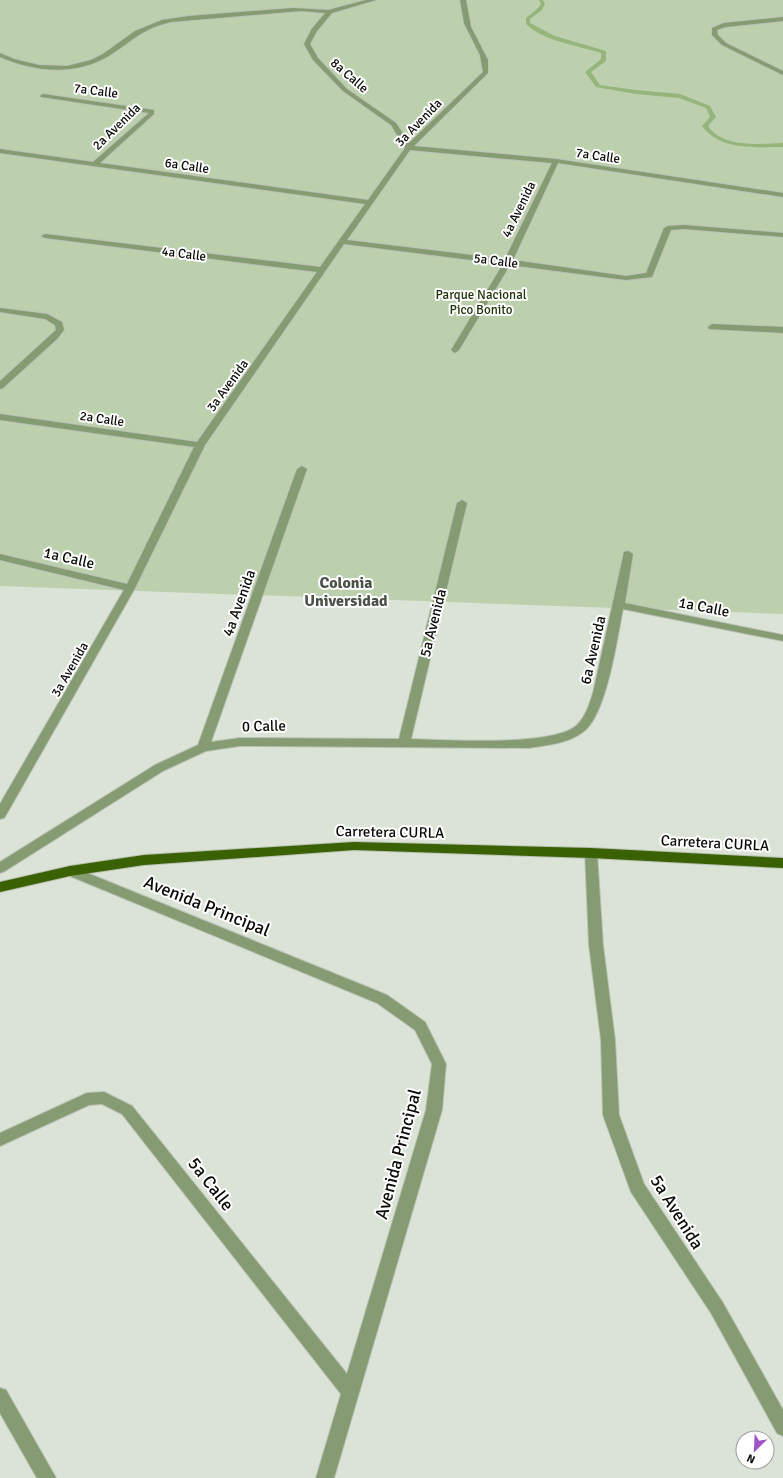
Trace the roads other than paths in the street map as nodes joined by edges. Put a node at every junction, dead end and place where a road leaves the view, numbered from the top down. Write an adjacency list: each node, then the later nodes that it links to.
1 (373, 0): 3 (street)
2 (463, 0): 9 (street, 3a Avenida)
3 (330, 11): 5 (street); 9 (street, 8a Calle)
4 (783, 19): 6 (street)
5 (0, 56)
6 (783, 74)
7 (43, 96): 8 (street, 7a Calle)
8 (146, 109): 12 (street, 2a Avenida)
9 (408, 148): 11 (street, 7a Calle); 14 (street, 3a Avenida)
10 (0, 151): 12 (street, 6a Calle)
11 (556, 161): 13 (street, 7a Calle); 18 (street, 4a Avenida)
12 (95, 164): 14 (street, 6a Calle)
13 (783, 195)
14 (370, 203): 17 (street, 3a Avenida)
15 (783, 235): 18 (street, 5a Calle)
16 (45, 236): 19 (street, 4a Calle)
17 (343, 242): 18 (street, 5a Calle); 19 (street, 3a Avenida)
18 (508, 262): 23 (street, 4a Avenida)
19 (322, 270): 26 (street, 3a Avenida)
20 (0, 310): 24 (street)
21 (712, 327): 22 (street)
22 (783, 330)
23 (455, 350)
24 (0, 386)
25 (0, 417): 26 (street, 2a Calle)
26 (200, 445): 31 (street, 3a Avenida)
27 (302, 469): 36 (street, 4a Avenida)
28 (462, 503): 35 (street, 5a Avenida)
29 (628, 554): 32 (street, 6a Avenida)
30 (0, 557): 31 (street, 1a Calle)
31 (130, 588): 37 (street, 3a Avenida)
32 (618, 605): 33 (street, 1a Calle); 34 (street, 6a Avenida)
33 (783, 638)
34 (563, 738): 35 (street, 0 Calle)
35 (404, 743): 36 (street, 0 Calle)
36 (203, 748): 40 (street, 0 Calle)
37 (0, 815)
38 (591, 852): 39 (main road, Carretera CURLA); 41 (main road, Carretera CURLA); 46 (street, 5a Avenida)
39 (783, 863)
40 (0, 868)
41 (70, 871): 42 (main road, Carretera CURLA); 44 (street, Avenida Principal)
42 (0, 887)
43 (0, 1140): 44 (street, 5a Calle)
44 (350, 1392): 48 (street, Avenida Principal)
45 (0, 1396): 47 (street)
46 (783, 1427)
47 (47, 1478)
48 (325, 1478)

